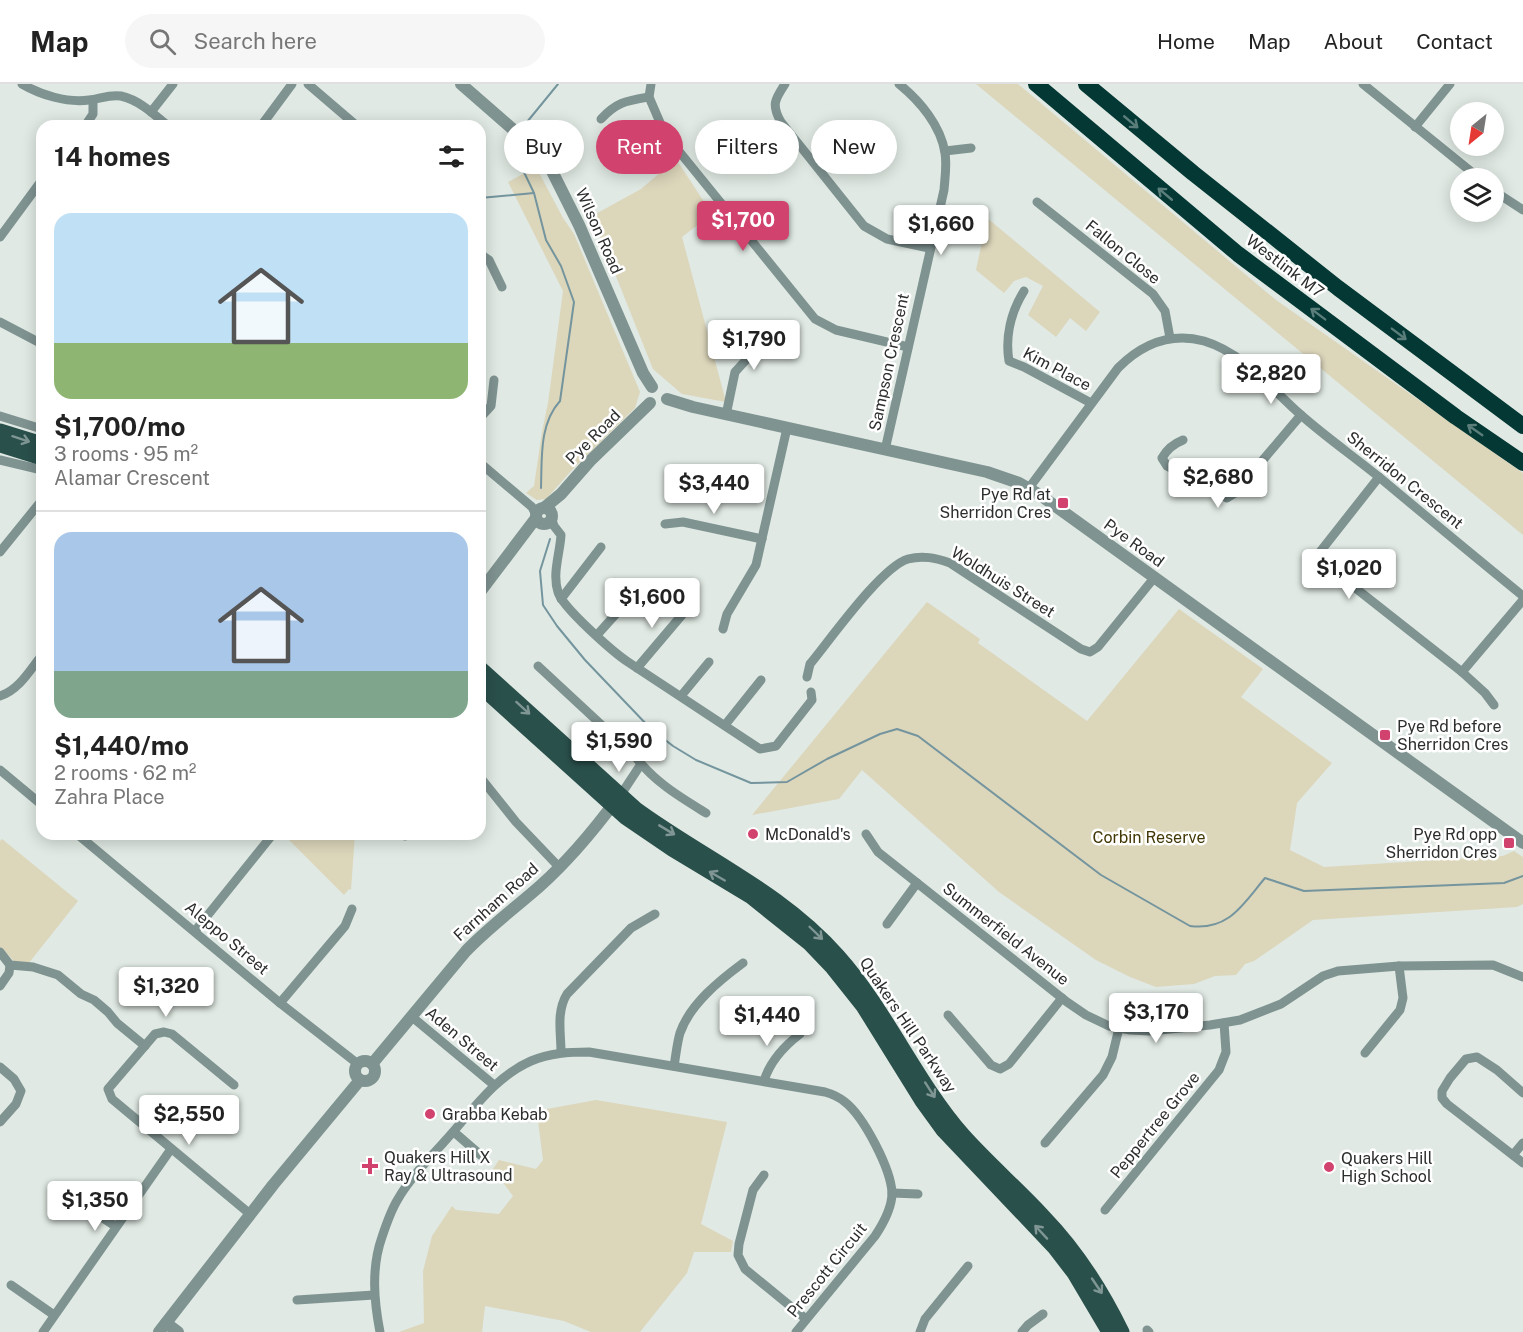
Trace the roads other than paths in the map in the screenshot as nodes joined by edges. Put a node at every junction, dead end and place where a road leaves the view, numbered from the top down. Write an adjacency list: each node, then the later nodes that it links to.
1 (22, 84): 14 (street)
2 (51, 84): 14 (street)
3 (173, 84): 17 (street)
4 (292, 84): 21 (street)
5 (308, 84): 22 (street)
6 (651, 84): 15 (street)
7 (785, 84): 32 (street)
8 (899, 84): 25 (street, Sampson Crescent)
9 (1036, 84): 60 (highway, Westlink M7, one-way to 9)
10 (1086, 84): 50 (highway, Westlink M7, one-way to 50)
11 (1363, 84): 23 (street)
12 (1450, 84): 23 (street)
13 (467, 86): 42 (street, Wilson Road)
14 (49, 96): 16 (street)
15 (649, 97): 18 (street); 40 (street)
16 (93, 100): 17 (street); 19 (street)
17 (151, 112): 20 (street)
18 (601, 119)
19 (89, 120)
20 (161, 120)
21 (265, 120)
22 (350, 120)
23 (1415, 127): 26 (street)
24 (971, 148): 25 (street)
25 (945, 151): 32 (street, Sampson Crescent)
26 (1466, 168)
27 (36, 188): 31 (street)
28 (1504, 198): 30 (street)
29 (1037, 202): 39 (street, Fallon Close)
30 (1522, 207)
31 (0, 237)
32 (929, 248): 40 (street, Sampson Crescent)
33 (486, 258): 34 (street)
34 (502, 286)
35 (1024, 291): 45 (street, Kim Place)
36 (0, 322): 38 (street)
37 (734, 330): 47 (street)
38 (36, 338)
39 (1170, 338): 45 (street, Sherridon Crescent); 48 (street, Sherridon Crescent)
40 (908, 347): 57 (street, Sampson Crescent)
41 (494, 380): 46 (street)
42 (652, 387): 43 (street); 44 (street)
43 (667, 399): 44 (street); 47 (street, Pye Road)
44 (650, 403): 66 (street, Pye Road)
45 (1091, 404): 64 (street, Sherridon Crescent)
46 (486, 411)
47 (726, 415): 52 (street, Pye Road)
48 (1301, 415): 54 (street); 63 (street, Sherridon Crescent)
49 (0, 416): 51 (street)
50 (1523, 426)
51 (36, 427)
52 (787, 428): 57 (street, Pye Road); 68 (street)
53 (0, 431): 55 (main road, one-way to 55)
54 (1183, 440)
55 (36, 442)
56 (0, 445): 58 (main road)
57 (885, 450): 64 (street, Pye Road)
58 (36, 456)
59 (0, 460): 62 (street)
60 (1523, 464)
61 (486, 468): 66 (street)
62 (36, 469)
63 (1379, 477): 74 (street, Sherridon Crescent); 83 (street)
64 (1029, 488): 71 (street, Pye Road)
65 (36, 507): 70 (street)
66 (544, 516): 72 (street, Pye Road); 75 (street)
67 (664, 524): 68 (street)
68 (762, 539): 77 (street)
69 (601, 547): 75 (street)
70 (0, 552)
71 (1154, 578): 85 (street, Woldhuis Street); 100 (street, Pye Road)
72 (486, 584)
73 (633, 595): 78 (street)
74 (1523, 598): 83 (street)
75 (561, 599): 78 (street)
76 (687, 609): 82 (street)
77 (723, 629)
78 (597, 636): 82 (street)
79 (709, 662): 90 (street)
80 (36, 663): 89 (street)
81 (538, 666): 93 (street)
82 (637, 668): 90 (street)
83 (1462, 672): 91 (street)
84 (486, 674): 97 (main road, Quakers Hill Parkway, one-way to 97)
85 (807, 677)
86 (761, 680): 92 (street)
87 (486, 691): 97 (main road, Quakers Hill Parkway)
88 (812, 692): 92 (street)
89 (0, 696)
90 (681, 696): 92 (street)
91 (1494, 705)
92 (725, 725)
93 (643, 767): 97 (street, Farnham Road); 98 (street)
94 (0, 770): 96 (street)
95 (486, 784): 103 (street)
96 (36, 797)
97 (616, 801): 103 (street, Farnham Road); 163 (main road, Quakers Hill Parkway, one-way to 97); 164 (main road, Quakers Hill Parkway, one-way to 164)
98 (706, 813)
99 (866, 834): 104 (street, Summerfield Avenue)
100 (1521, 837)
101 (84, 840): 108 (street, Aleppo Street)
102 (268, 840): 108 (street)
103 (559, 867): 118 (street, Farnham Road)
104 (917, 884): 107 (street); 115 (street, Summerfield Avenue)
105 (352, 909): 116 (street)
106 (655, 914): 123 (street)
107 (887, 924)
108 (195, 931): 116 (street, Aleppo Street)
109 (0, 952): 111 (street)
110 (743, 963): 128 (street)
111 (10, 965): 114 (street); 122 (street)
112 (1399, 966): 113 (street, Summerfield Avenue); 119 (street, Summerfield Avenue); 124 (street)
113 (1523, 977)
114 (0, 986)
115 (1062, 998): 117 (street); 120 (street, Summerfield Avenue)
116 (280, 1003): 125 (street, Aleppo Street)
117 (948, 1015)
118 (411, 1016): 126 (street, Farnham Road); 132 (street, Aden Street)
119 (1224, 1023): 120 (street, Summerfield Avenue); 146 (street, Peppertree Grove)
120 (1119, 1028): 136 (street)
121 (800, 1034): 130 (street)
122 (145, 1046): 131 (street); 138 (street)
123 (561, 1052): 128 (street); 132 (street)
124 (1365, 1053)
125 (358, 1064): 126 (street); 129 (street)
126 (372, 1064): 129 (street)
127 (0, 1066): 134 (street)
128 (674, 1066): 130 (street)
129 (360, 1080): 147 (street)
130 (764, 1082): 143 (street)
131 (234, 1085)
132 (494, 1085): 135 (street)
133 (1523, 1093): 139 (street)
134 (0, 1122)
135 (454, 1132): 140 (street); 151 (street)
136 (1045, 1143)
137 (1523, 1143): 139 (street)
138 (171, 1149): 147 (street); 148 (street)
139 (1514, 1155): 141 (street)
140 (484, 1158)
141 (1523, 1163)
142 (764, 1175): 155 (street)
143 (892, 1193): 144 (street); 155 (street, Prescott Circuit)
144 (918, 1194)
145 (71, 1197): 148 (street)
146 (1106, 1210)
147 (250, 1214): 156 (street)
148 (115, 1227): 154 (street)
149 (968, 1266): 161 (street)
150 (11, 1285): 154 (street)
151 (374, 1295): 152 (street); 159 (street)
152 (297, 1300)
153 (1043, 1314): 162 (street)
154 (54, 1315): 157 (street)
155 (806, 1319): 160 (street, Prescott Circuit)
156 (162, 1327): 158 (street)
157 (43, 1332)
158 (178, 1332)
159 (380, 1332)
160 (796, 1332)
161 (920, 1332)
162 (1022, 1332)
163 (1109, 1332)
164 (1122, 1332)

